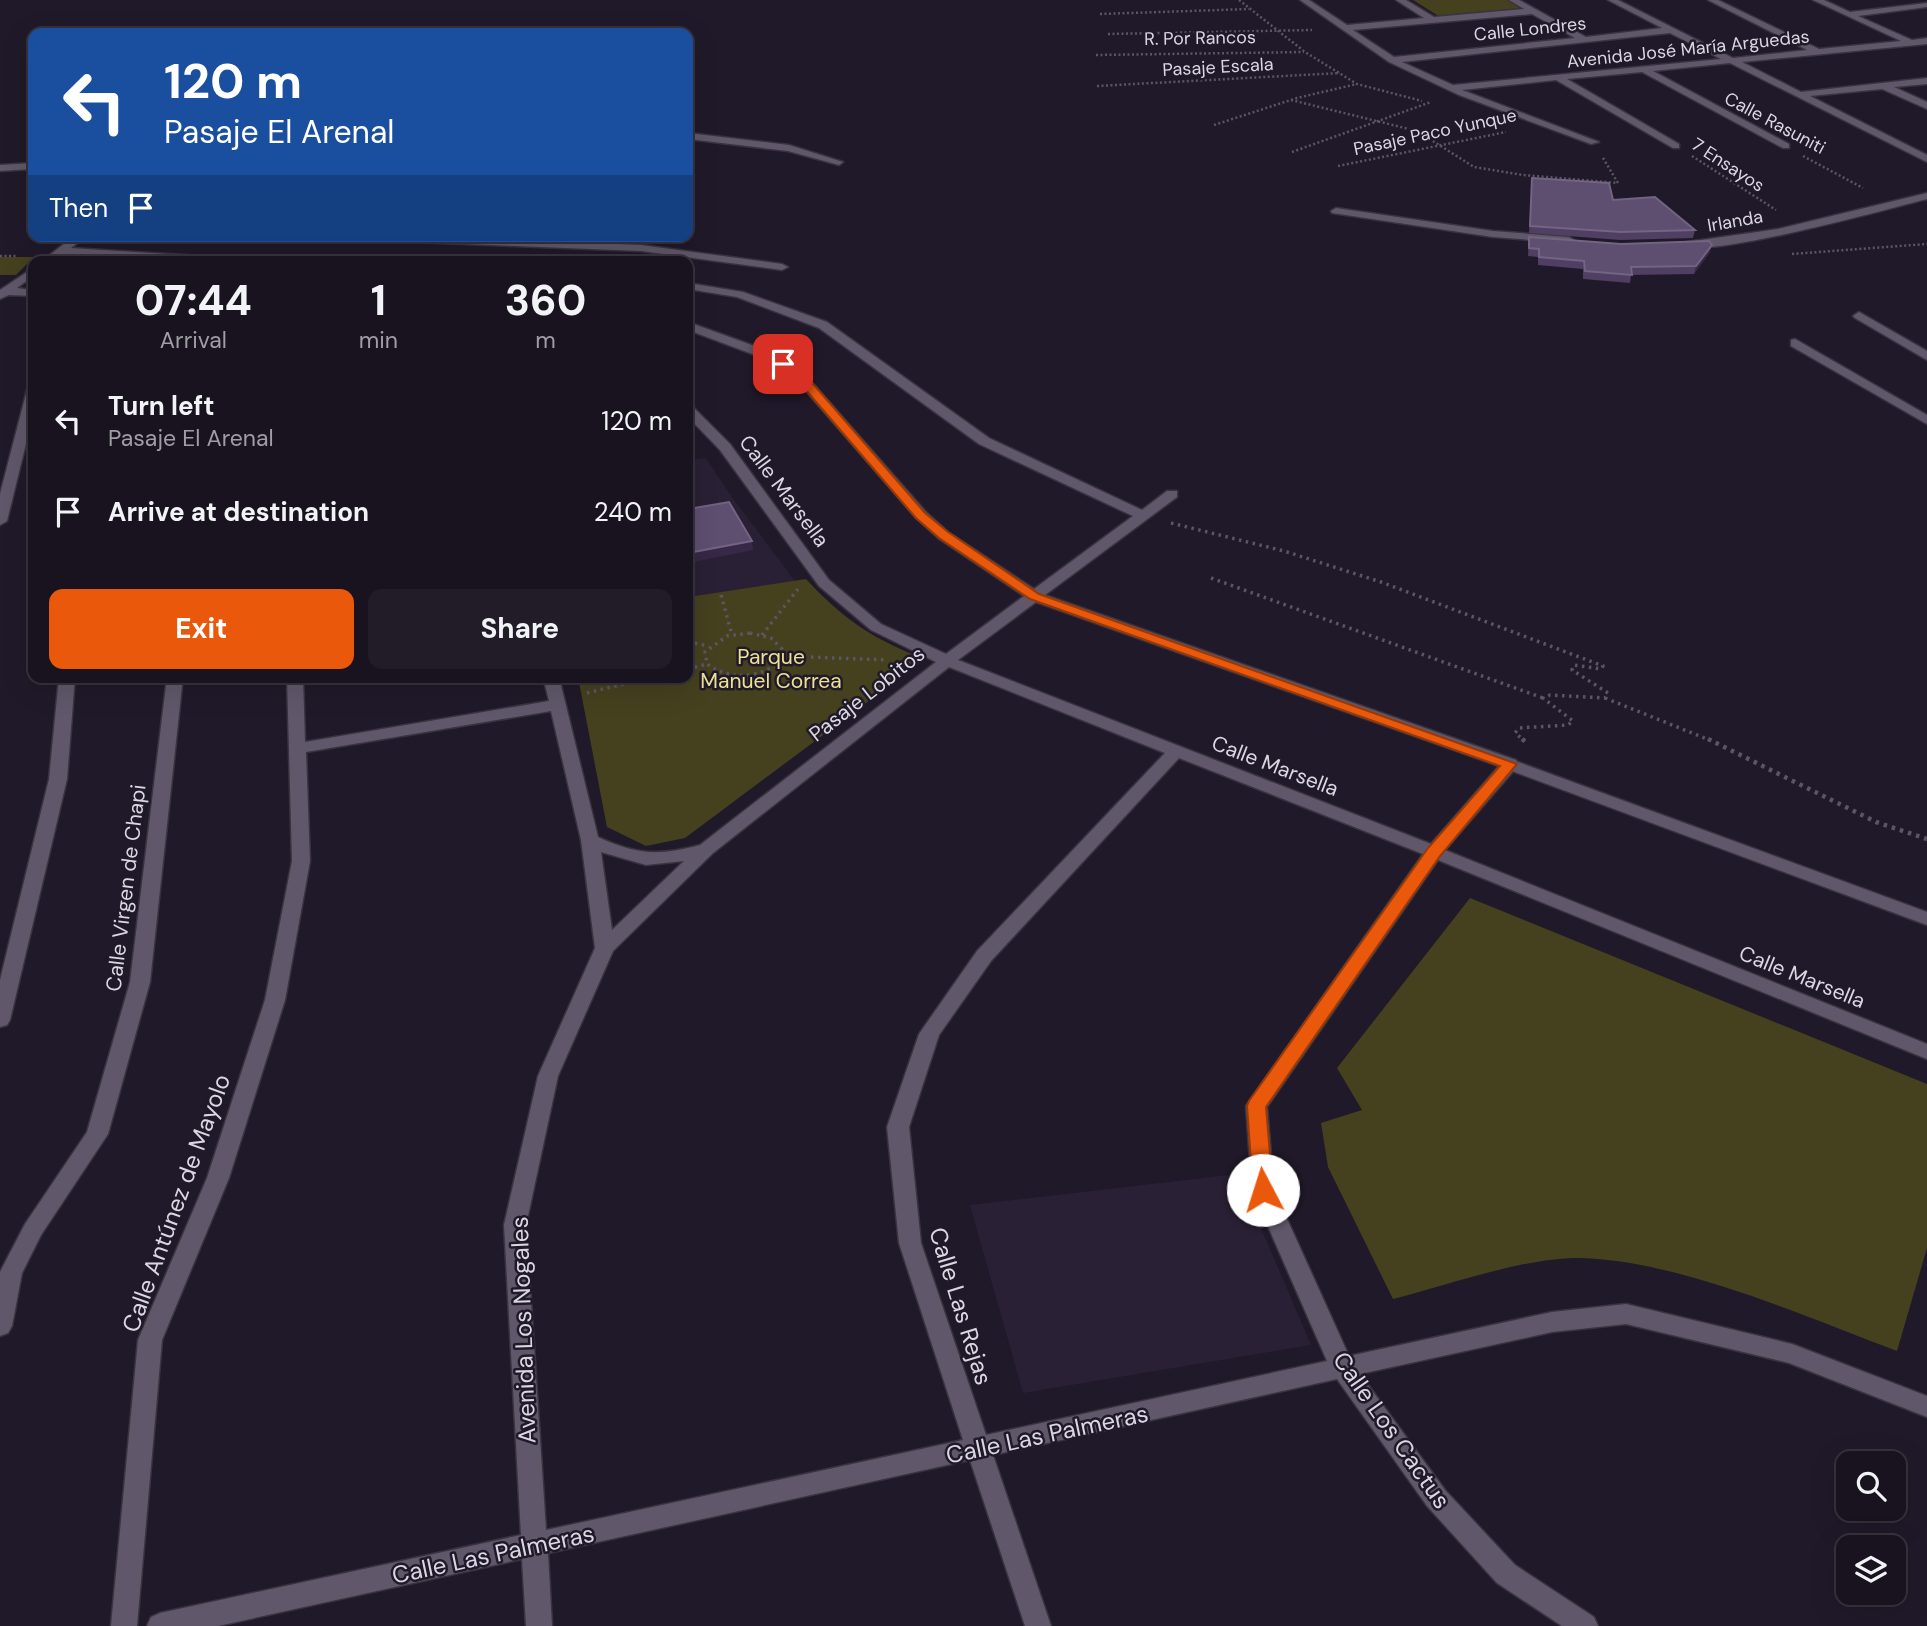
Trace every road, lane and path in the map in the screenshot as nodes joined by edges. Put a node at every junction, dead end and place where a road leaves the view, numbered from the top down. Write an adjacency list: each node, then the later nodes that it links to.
1 (1238, 0): 10 (path)
2 (1304, 0): 15 (street)
3 (1400, 0): 14 (street)
4 (1513, 0): 11 (street)
5 (1612, 0): 16 (street)
6 (1712, 0): 23 (street)
7 (1817, 0): 13 (street)
8 (1910, 0): 9 (street)
9 (1925, 6): 13 (street)
10 (1250, 9): 12 (path); 17 (path)
11 (1533, 11): 14 (street); 19 (street)
12 (1100, 14)
13 (1849, 14): 21 (street)
14 (1434, 21): 15 (street)
15 (1344, 27): 17 (path); 25 (street)
16 (1670, 30): 19 (street, Calle Londres); 26 (street)
17 (1280, 32): 18 (path); 22 (path)
18 (1108, 34)
19 (1584, 39): 25 (street, Calle Londres)
20 (1927, 41): 21 (street, Avenida José María Arguedas)
21 (1911, 43): 23 (street, Avenida José María Arguedas)
22 (1305, 52): 24 (path, R. Por Rancos); 28 (path)
23 (1818, 52): 26 (street, Avenida José María Arguedas)
24 (1096, 55)
25 (1392, 60): 34 (street)
26 (1728, 61): 27 (street, Avenida José María Arguedas); 35 (street)
27 (1643, 69): 29 (street, Avenida José María Arguedas); 44 (street, Calle Rasuniti)
28 (1340, 73): 31 (path); 32 (path, Pasaje Escala)
29 (1558, 78): 34 (street, Avenida José María Arguedas); 43 (street)
30 (1927, 81): 33 (street)
31 (1357, 84): 36 (path); 38 (path)
32 (1097, 86)
33 (1884, 86): 35 (street); 37 (street)
34 (1451, 88): 39 (street)
35 (1798, 95): 47 (street)
36 (1291, 100): 38 (path); 40 (path)
37 (1927, 106)
38 (1372, 121): 45 (path); 46 (path)
39 (1536, 121): 42 (street); 45 (path, Pasaje Paco Yunque)
40 (1214, 125)
41 (693, 137): 48 (lane)
42 (1594, 142): 45 (path)
43 (1676, 146): 55 (path, 7 Ensayos)
44 (1786, 146): 53 (path, Calle Rasuniti)
45 (1438, 147): 50 (path, Pasaje Paco Yunque)
46 (1292, 152)
47 (1927, 159)
48 (839, 162)
49 (28, 166): 51 (lane)
50 (1338, 166)
51 (0, 168)
52 (1927, 196): 53 (street, Irlanda)
53 (1892, 204): 55 (street, Irlanda)
54 (1336, 211): 58 (street)
55 (1801, 226): 60 (street, Irlanda)
56 (73, 242): 61 (street)
57 (488, 242): 65 (street)
58 (1586, 242)
59 (1927, 244): 62 (path)
60 (1678, 246)
61 (61, 251): 63 (street); 64 (street)
62 (1781, 255)
63 (54, 256)
64 (146, 256)
65 (782, 267)
66 (28, 275): 68 (street)
67 (693, 287): 78 (street)
68 (3, 293): 69 (street)
69 (28, 293)
70 (1859, 316): 73 (street)
71 (693, 328): 83 (street)
72 (1795, 342): 76 (street)
73 (1927, 356)
74 (28, 410): 79 (street)
75 (693, 415): 90 (street, Calle Marsella)
76 (1927, 420)
77 (1172, 494): 78 (street, Pasaje Lobitos)
78 (1143, 516): 83 (street, Pasaje Lobitos); 100 (path)
79 (0, 522)
80 (1211, 578): 99 (path)
81 (803, 582): 85 (path)
82 (721, 595): 84 (path)
83 (1034, 596): 90 (street, Pasaje Lobitos); 105 (street)
84 (732, 635): 85 (path); 87 (path)
85 (762, 635): 88 (path)
86 (693, 643): 87 (path)
87 (709, 646): 91 (path)
88 (783, 656): 89 (path); 91 (path)
89 (889, 660)
90 (947, 661): 104 (street, Calle Marsella); 108 (street, Pasaje Lobitos)
91 (707, 664): 92 (path)
92 (693, 668)
93 (66, 683): 112 (street)
94 (174, 683): 114 (street, Calle Virgen de Chapi)
95 (295, 683): 103 (street, Calle Antúnez de Mayolo)
96 (552, 683): 101 (street)
97 (628, 683): 98 (path)
98 (587, 693)
99 (1543, 698): 100 (path); 102 (path)
100 (1605, 698): 106 (path)
101 (556, 705): 103 (street); 107 (street)
102 (1535, 746)
103 (299, 748): 119 (street, Calle Antúnez de Mayolo)
104 (1175, 752): 109 (street, Calle Marsella); 117 (street, Calle Las Rejas)
105 (1510, 764): 109 (street, Calle Los Cactus); 110 (street)
106 (1927, 839)
107 (590, 840): 108 (street); 111 (street)
108 (707, 849): 111 (street, Pasaje Lobitos)
109 (1434, 852): 113 (street, Calle Marsella); 115 (street, Calle Los Cactus)
110 (1927, 919)
111 (605, 948): 118 (street, Avenida Los Nogales)
112 (0, 1020)
113 (1927, 1052)
114 (0, 1326)
115 (1343, 1369): 116 (street, Calle Las Palmeras); 117 (street, Calle Las Palmeras); 123 (street, Calle Los Cactus)
116 (1927, 1407)
117 (978, 1449): 118 (street, Calle Las Palmeras); 122 (street, Calle Las Rejas)
118 (532, 1545): 120 (street, Calle Las Palmeras); 121 (street, Avenida Los Nogales)
119 (124, 1626)
120 (160, 1626)
121 (539, 1626)
122 (1038, 1626)
123 (1586, 1626)

